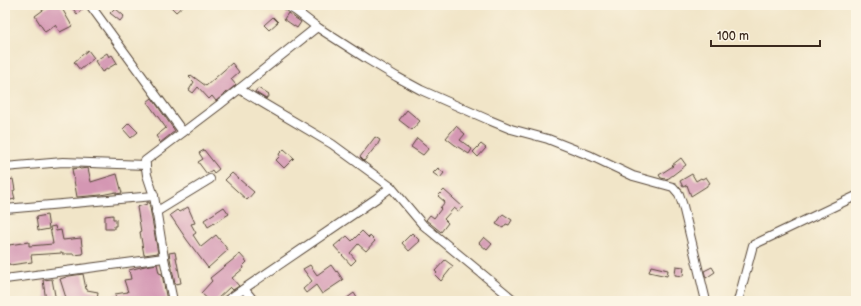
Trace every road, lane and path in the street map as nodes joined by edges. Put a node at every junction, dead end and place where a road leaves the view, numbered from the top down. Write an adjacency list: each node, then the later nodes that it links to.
1 (90, 5): 5 (street)
2 (286, 5): 3 (street)
3 (317, 27): 4 (street); 21 (street)
4 (239, 89): 5 (street); 9 (street)
5 (183, 132): 6 (street)
6 (146, 165): 7 (street); 10 (street)
7 (5, 167)
8 (210, 179): 13 (street)
9 (391, 187): 16 (street); 20 (street)
10 (154, 196): 12 (street); 13 (street)
11 (856, 196): 22 (street)
12 (5, 209)
13 (156, 212): 14 (street)
14 (164, 258): 15 (street); 17 (street)
15 (5, 278)
16 (244, 289): 18 (street); 19 (street)
17 (173, 301)
18 (226, 301)
19 (254, 301)
20 (514, 301)
21 (706, 301)
22 (738, 301)

